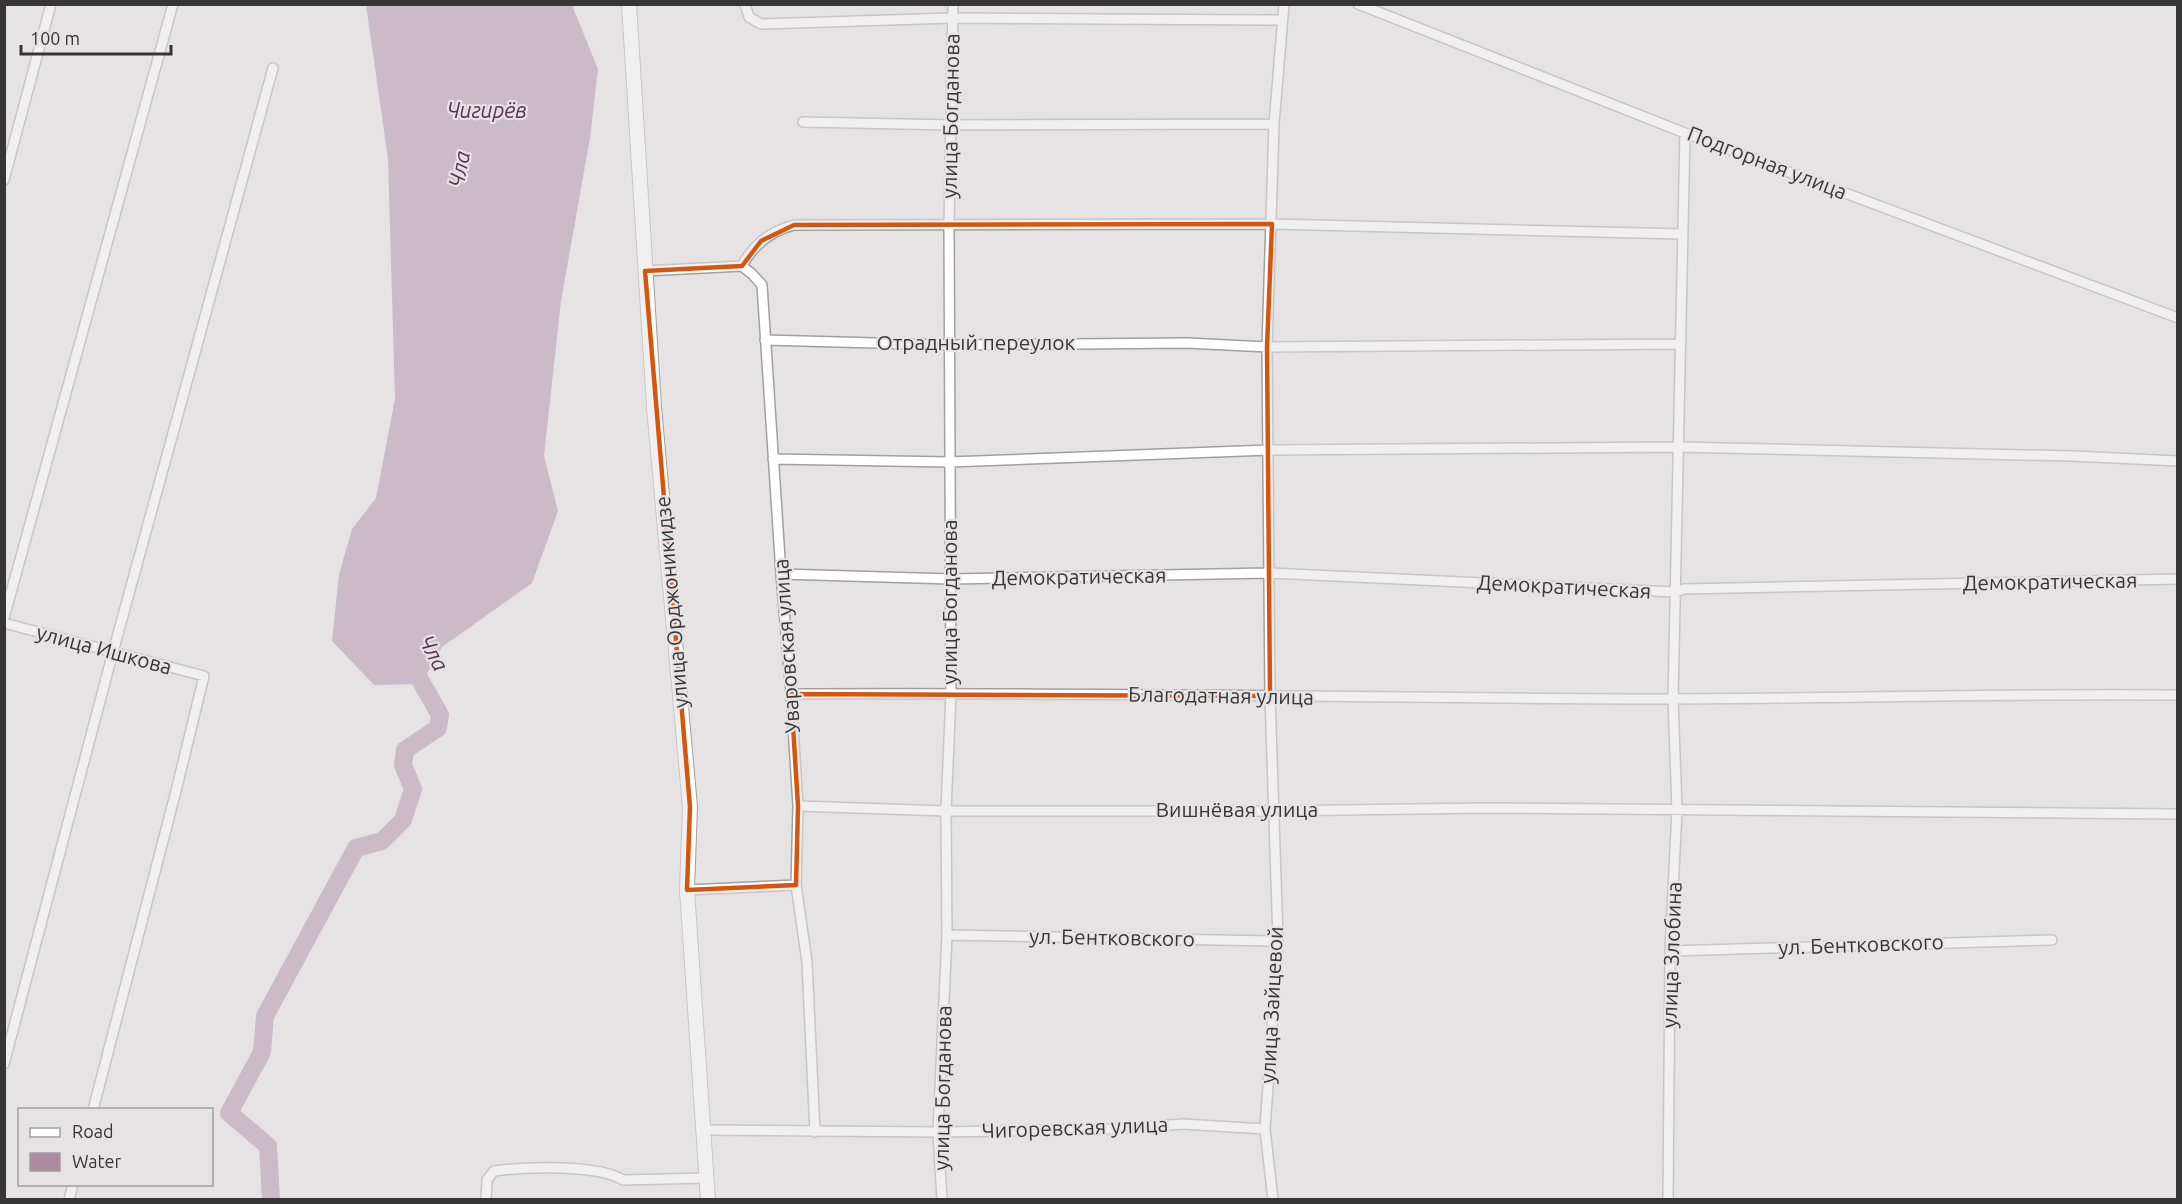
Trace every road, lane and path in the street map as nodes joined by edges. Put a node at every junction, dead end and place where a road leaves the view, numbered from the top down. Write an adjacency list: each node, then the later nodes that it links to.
1 (51, 4): 15 (street)
2 (173, 4): 36 (street)
3 (629, 4): 20 (street, улица Орджоникидзе)
4 (745, 4): 8 (street)
5 (953, 4): 8 (street, улица Богданова)
6 (1284, 4): 9 (street, улица Зайцевой)
7 (1358, 4): 14 (street, Подгорная улица)
8 (953, 18): 9 (street); 13 (street, улица Богданова)
9 (1282, 20): 12 (street, улица Зайцевой)
10 (273, 68): 38 (street)
11 (802, 122): 13 (street)
12 (1274, 124): 13 (street); 17 (street, улица Зайцевой)
13 (952, 125): 16 (street, улица Богданова)
14 (1685, 133): 18 (street, улица Злобина); 21 (street, Подгорная улица)
15 (4, 180)
16 (949, 224): 17 (street); 19 (street); 24 (street, улица Богданова)
17 (1272, 224): 18 (street); 25 (street, улица Зайцевой)
18 (1683, 234): 23 (street, улица Злобина)
19 (742, 266): 20 (street); 22 (street, Уваровская улица)
20 (645, 271): 50 (street, улица Орджоникидзе)
21 (2178, 318)
22 (765, 340): 24 (street, Отрадный переулок); 28 (street, Уваровская улица)
23 (1680, 344): 25 (street, Отрадный переулок); 26 (street, улица Злобина)
24 (949, 345): 25 (street, Отрадный переулок); 30 (street, улица Богданова)
25 (1267, 347): 27 (street, улица Зайцевой)
26 (1678, 447): 27 (street); 29 (street); 35 (street, улица Злобина)
27 (1269, 450): 30 (street); 31 (street, улица Зайцевой)
28 (773, 459): 30 (street); 32 (street, Уваровская улица)
29 (2178, 461)
30 (949, 462): 33 (street, улица Богданова)
31 (1268, 573): 33 (street, Демократическая); 35 (street, Демократическая); 42 (street, улица Зайцевой)
32 (781, 574): 33 (street, Демократическая); 40 (street, Уваровская улица)
33 (951, 579): 39 (street, улица Богданова)
34 (2178, 579): 35 (street, Демократическая)
35 (1675, 592): 43 (street, улица Злобина)
36 (4, 618)
37 (4, 623): 38 (street, улица Ишкова)
38 (113, 652): 55 (street); 56 (street, улица Ишкова)
39 (951, 693): 40 (street, Благодатная улица); 42 (street, Благодатная улица); 45 (street, улица Богданова)
40 (791, 694): 44 (street, Уваровская улица)
41 (2178, 694): 43 (street, Благодатная улица)
42 (1270, 696): 43 (street, Благодатная улица); 47 (street, улица Зайцевой)
43 (1672, 699): 46 (street, улица Злобина)
44 (798, 806): 45 (street, Вишнёвая улица); 49 (street, Уваровская улица)
45 (946, 810): 47 (street, Вишнёвая улица); 51 (street, улица Богданова)
46 (1677, 810): 47 (street, Вишнёвая улица); 48 (street, Вишнёвая улица); 54 (street, улица Злобина)
47 (1272, 811): 53 (street, улица Зайцевой)
48 (2178, 814)
49 (796, 885): 50 (street); 59 (street, Уваровская улица)
50 (687, 890): 57 (street, улица Орджоникидзе)
51 (947, 935): 53 (street, ул. Бентковского); 60 (street, улица Богданова)
52 (2052, 940): 54 (street, ул. Бентковского)
53 (1278, 941): 58 (street, улица Зайцевой)
54 (1670, 951): 66 (street, улица Злобина)
55 (4, 1064)
56 (94, 1108)
57 (705, 1130): 59 (street, Чигоревская улица); 61 (street, улица Орджоникидзе)
58 (1265, 1130): 60 (street, Чигоревская улица); 65 (street, улица Зайцевой)
59 (815, 1132): 60 (street, Чигоревская улица)
60 (938, 1132): 64 (street, улица Богданова)
61 (707, 1178): 62 (street); 63 (street, улица Орджоникидзе)
62 (486, 1200)
63 (708, 1200)
64 (942, 1200)
65 (1273, 1200)
66 (1668, 1200)

